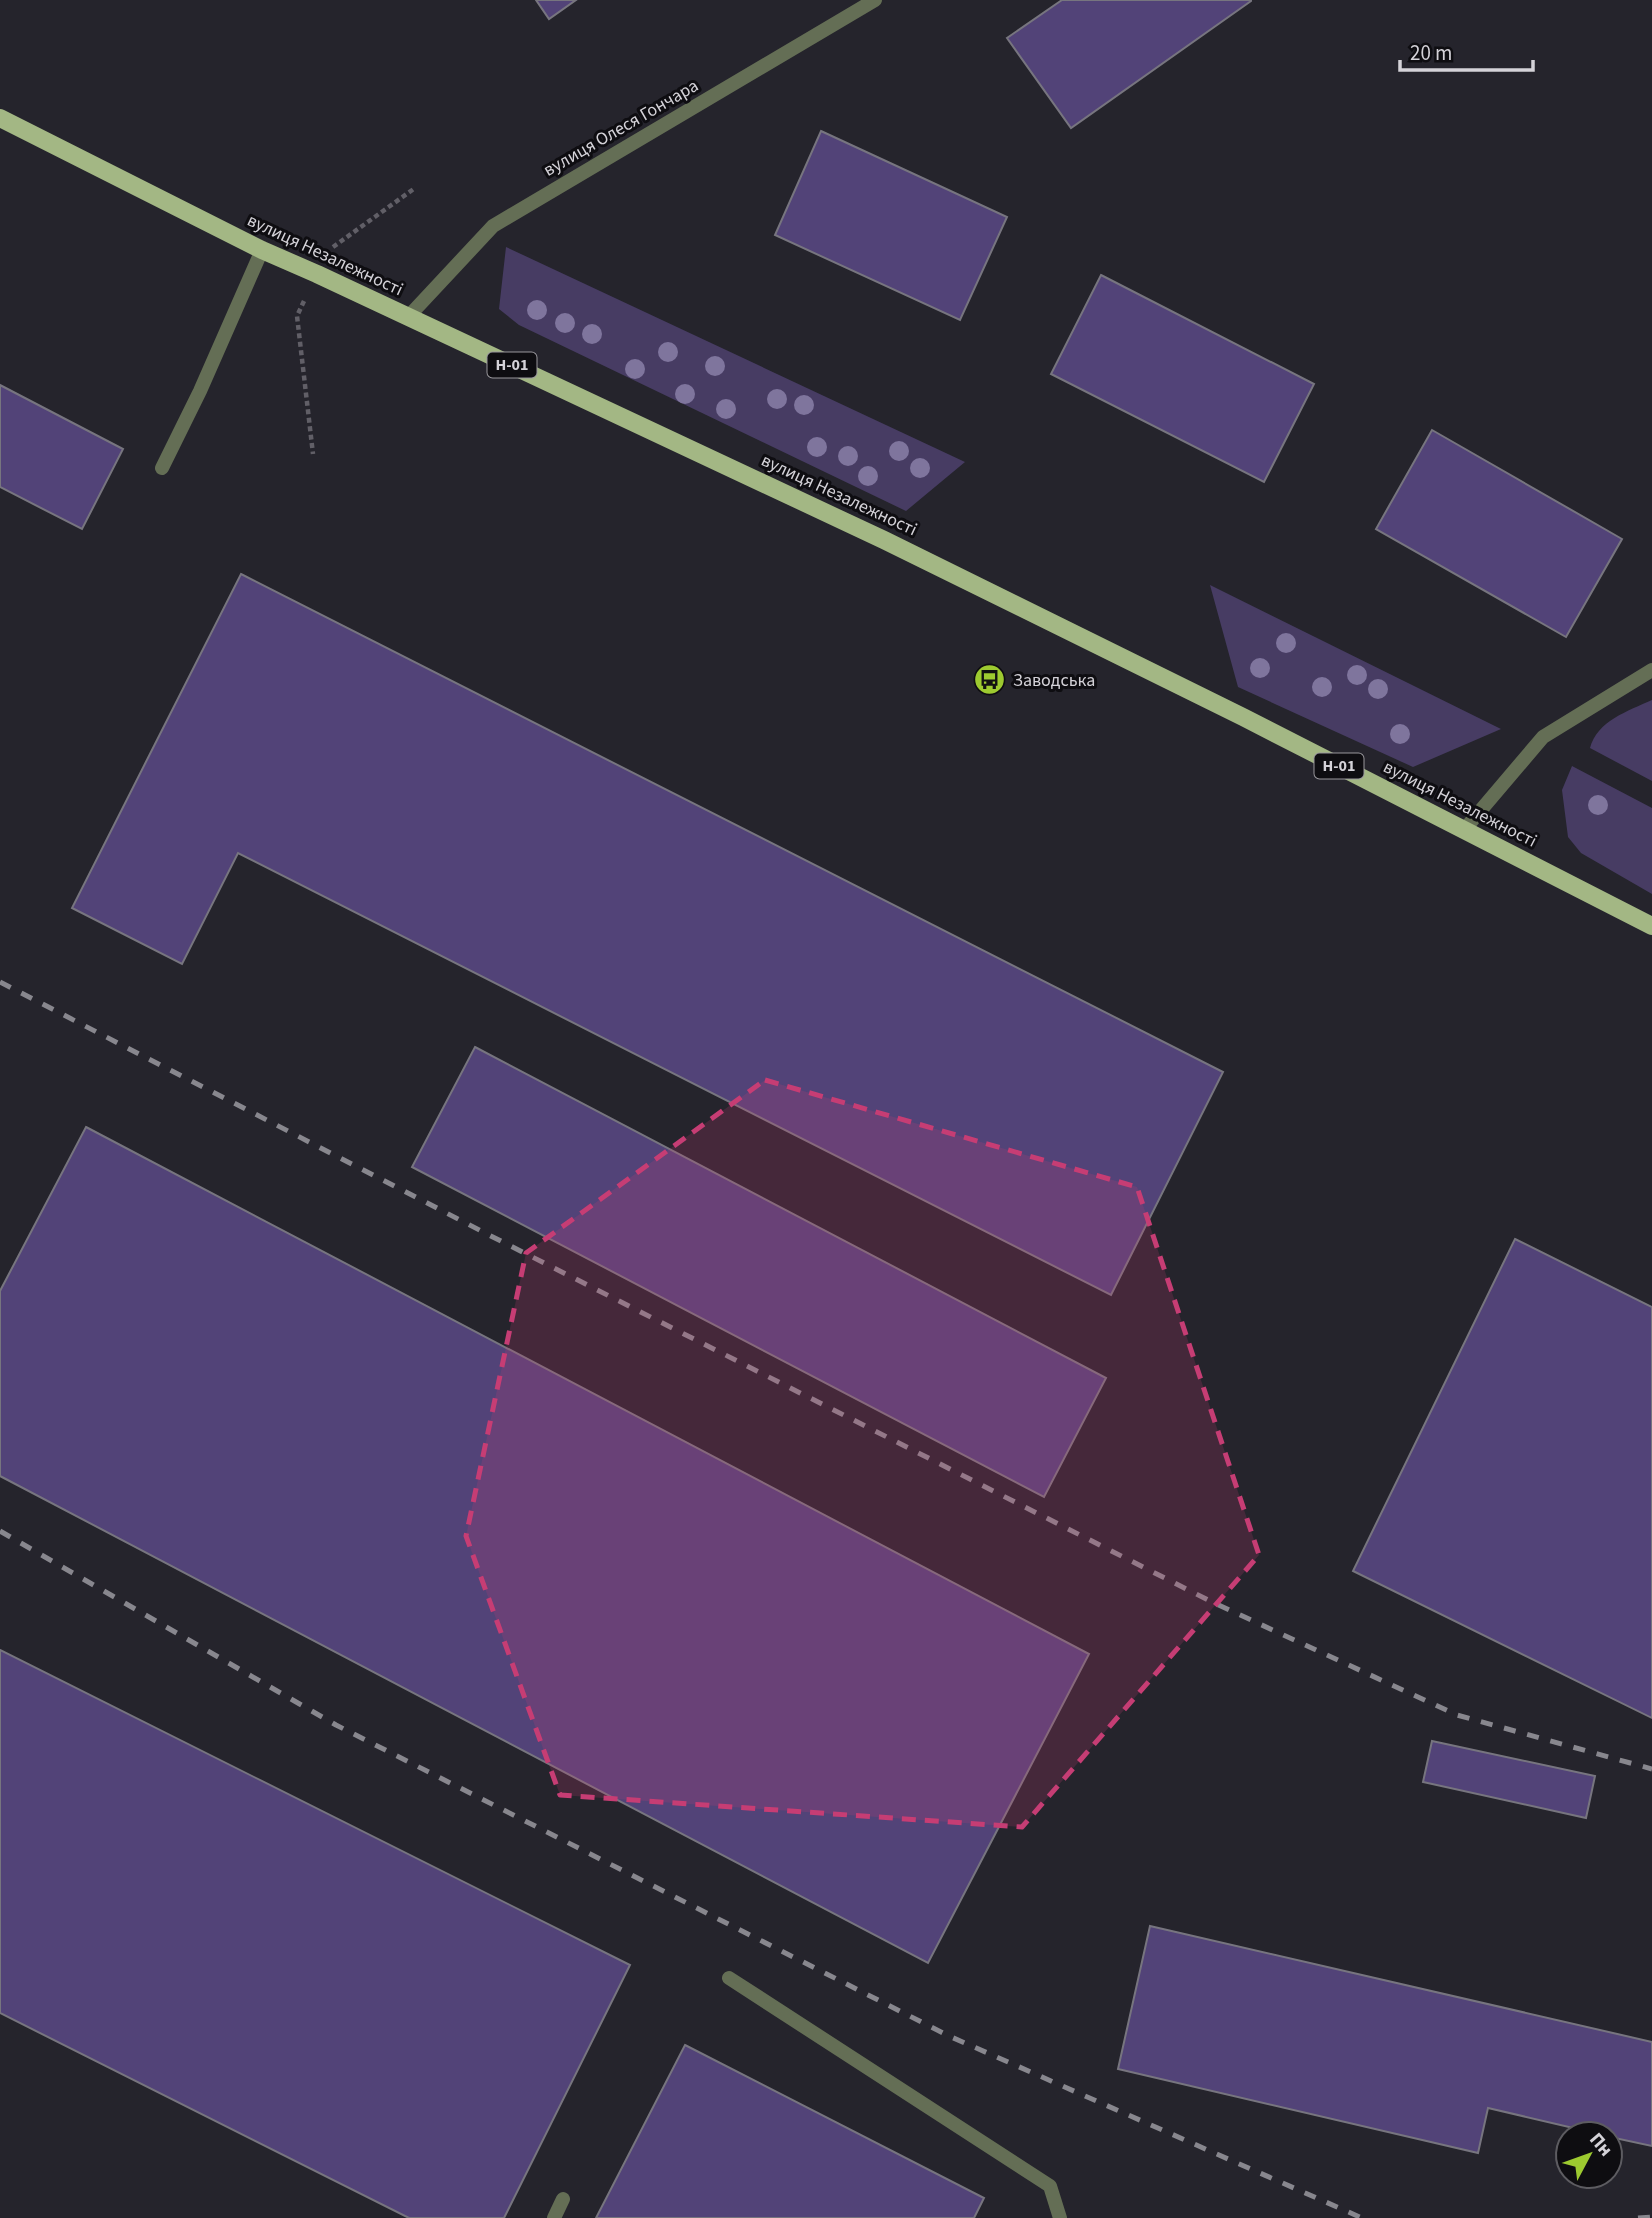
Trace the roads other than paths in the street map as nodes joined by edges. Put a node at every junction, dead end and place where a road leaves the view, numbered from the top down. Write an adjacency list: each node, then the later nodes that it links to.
1 (875, 0): 4 (street, вулиця Олеся Гончара)
2 (0, 118): 3 (main road, вулиця Незалежності / Н-01)
3 (262, 250): 4 (main road, вулиця Незалежності / Н-01); 5 (street)
4 (409, 317): 7 (main road, вулиця Незалежності / Н-01)
5 (162, 468)
6 (1652, 670): 7 (street)
7 (1464, 830): 8 (main road, вулиця Незалежності / Н-01)
8 (1652, 926)
9 (729, 1978): 12 (street)
10 (563, 2199): 11 (street)
11 (554, 2218)
12 (1060, 2218)

